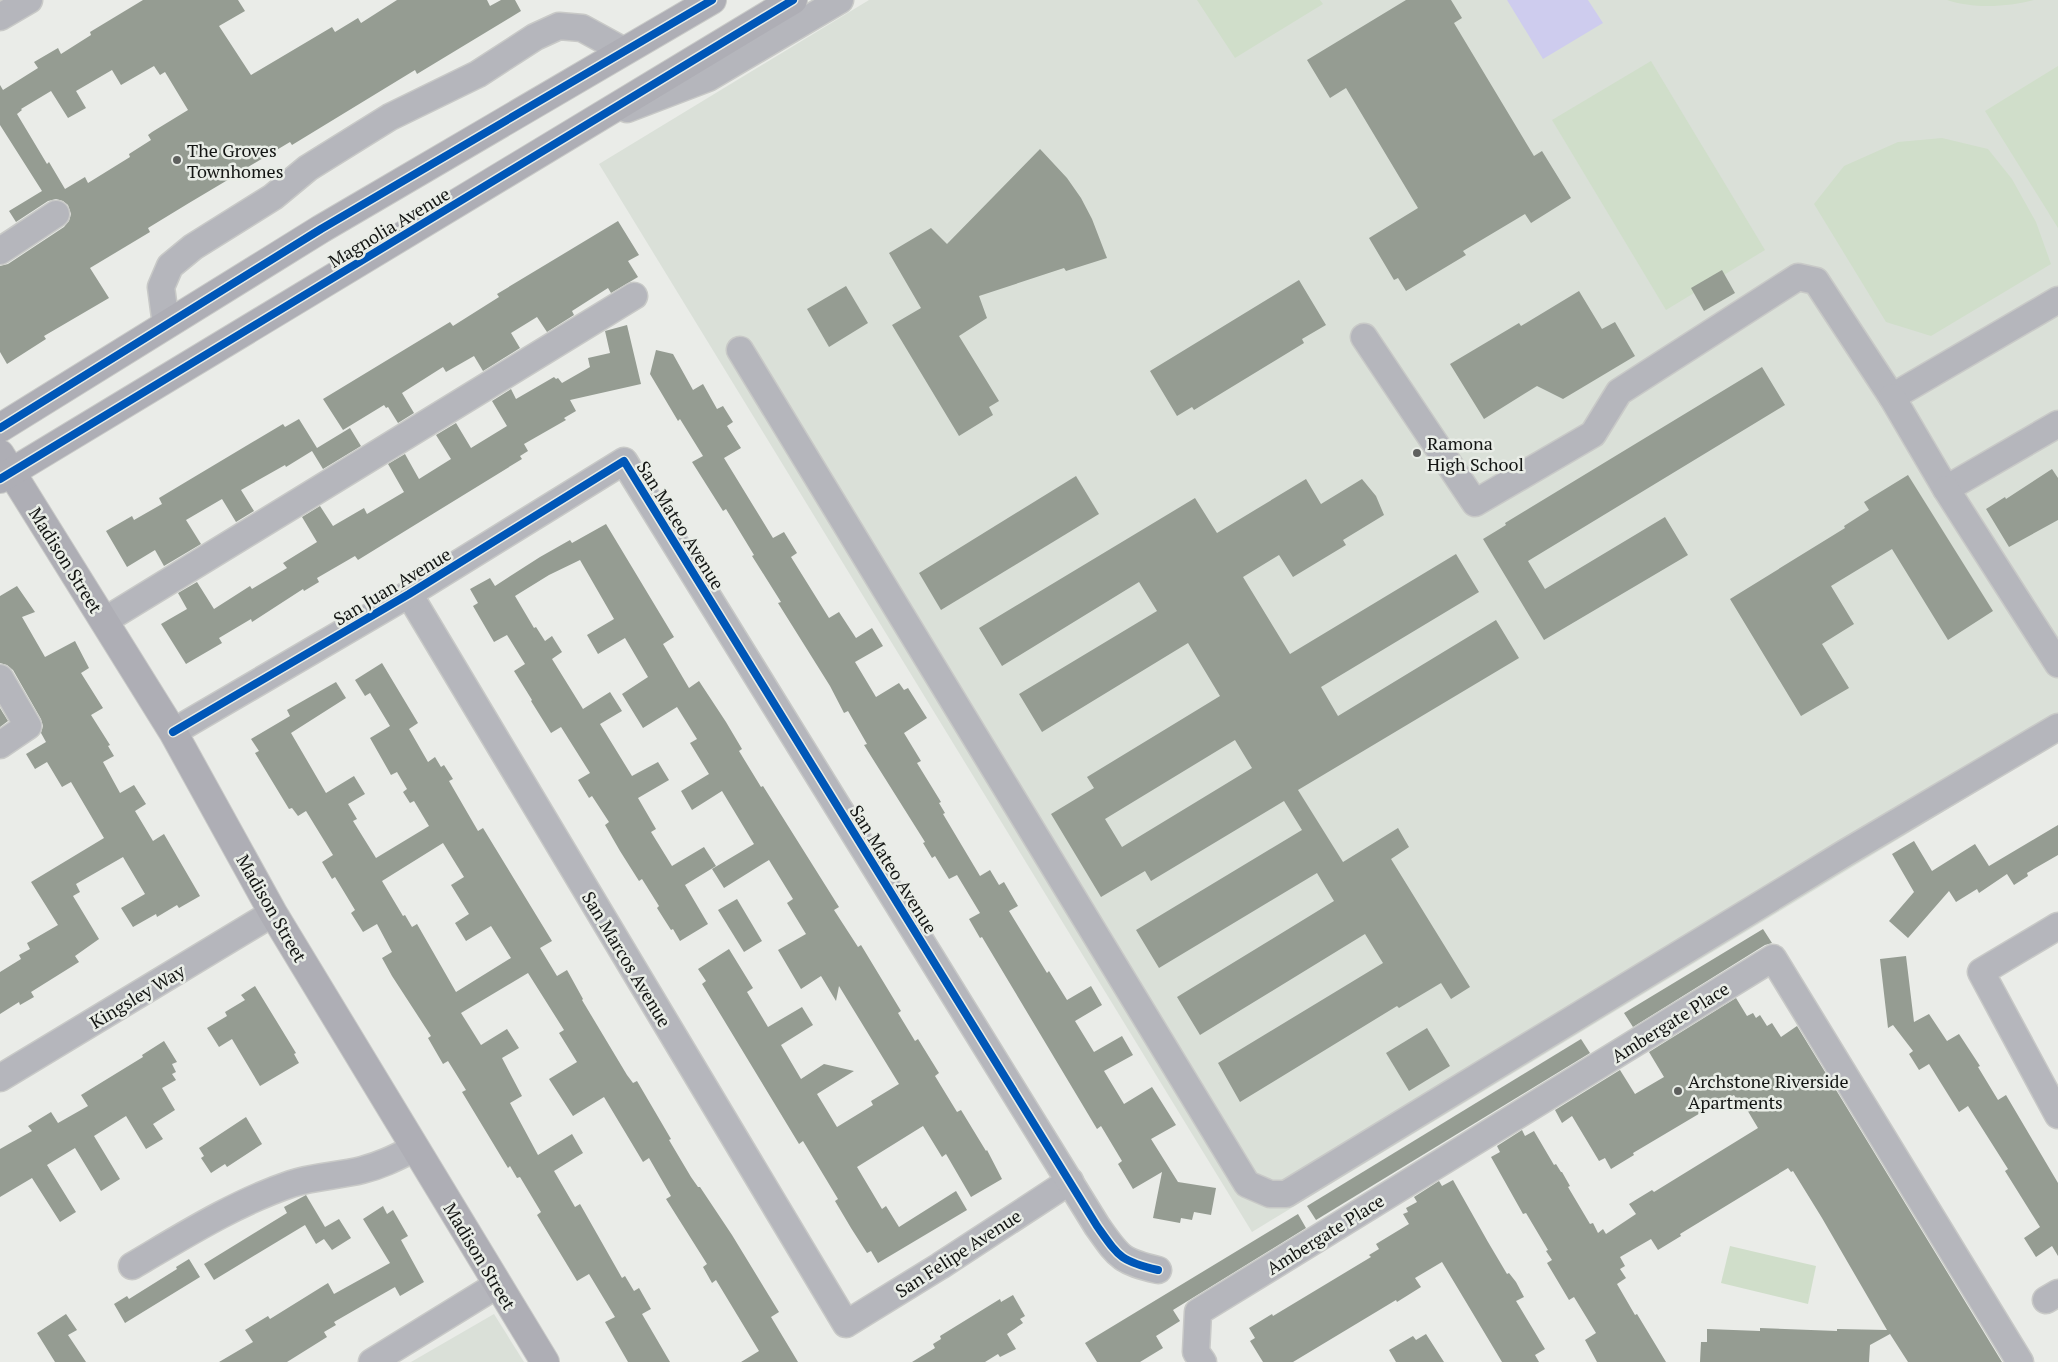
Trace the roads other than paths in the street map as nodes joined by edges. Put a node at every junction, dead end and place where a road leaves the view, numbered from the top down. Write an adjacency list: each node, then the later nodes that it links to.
1 (29, 0): 5 (street)
2 (712, 0): 6 (main road, Magnolia Avenue)
3 (793, 0): 7 (main road, Magnolia Avenue)
4 (840, 0): 7 (street)
5 (0, 17)
6 (624, 51): 12 (main road, Magnolia Avenue); 12 (street)
7 (591, 122): 19 (main road, Magnolia Avenue)
8 (56, 214): 9 (street)
9 (0, 251)
10 (634, 296): 22 (street)
11 (2056, 305): 15 (street)
12 (166, 325): 17 (main road, Magnolia Avenue)
13 (1364, 336): 15 (street)
14 (740, 350): 25 (street)
15 (1892, 397): 20 (street)
16 (2058, 424): 20 (street)
17 (0, 428)
18 (624, 461): 21 (street, San Juan Avenue); 33 (street, San Mateo Avenue)
19 (4, 468): 22 (main road, Madison Street)
20 (1946, 489): 23 (street)
21 (409, 594): 26 (street, San Juan Avenue); 37 (street, San Marcos Avenue)
22 (104, 621): 26 (main road, Madison Street)
23 (2058, 664)
24 (0, 678): 27 (street)
25 (2058, 727)
26 (174, 732): 28 (main road, Madison Street)
27 (0, 745)
28 (273, 913): 30 (street, Kingsley Way); 32 (main road, Madison Street)
29 (2058, 926): 31 (street)
30 (0, 1078)
31 (2058, 1115)
32 (415, 1148): 34 (street); 36 (main road, Madison Street)
33 (1070, 1182): 35 (street, San Mateo Avenue); 37 (street, San Felipe Avenue)
34 (132, 1266)
35 (1158, 1270)
36 (497, 1285): 39 (street); 40 (main road, Madison Street)
37 (846, 1324)
38 (1193, 1359): 41 (street, Ambergate Place)
39 (372, 1362)
40 (545, 1362)
41 (2020, 1362)

